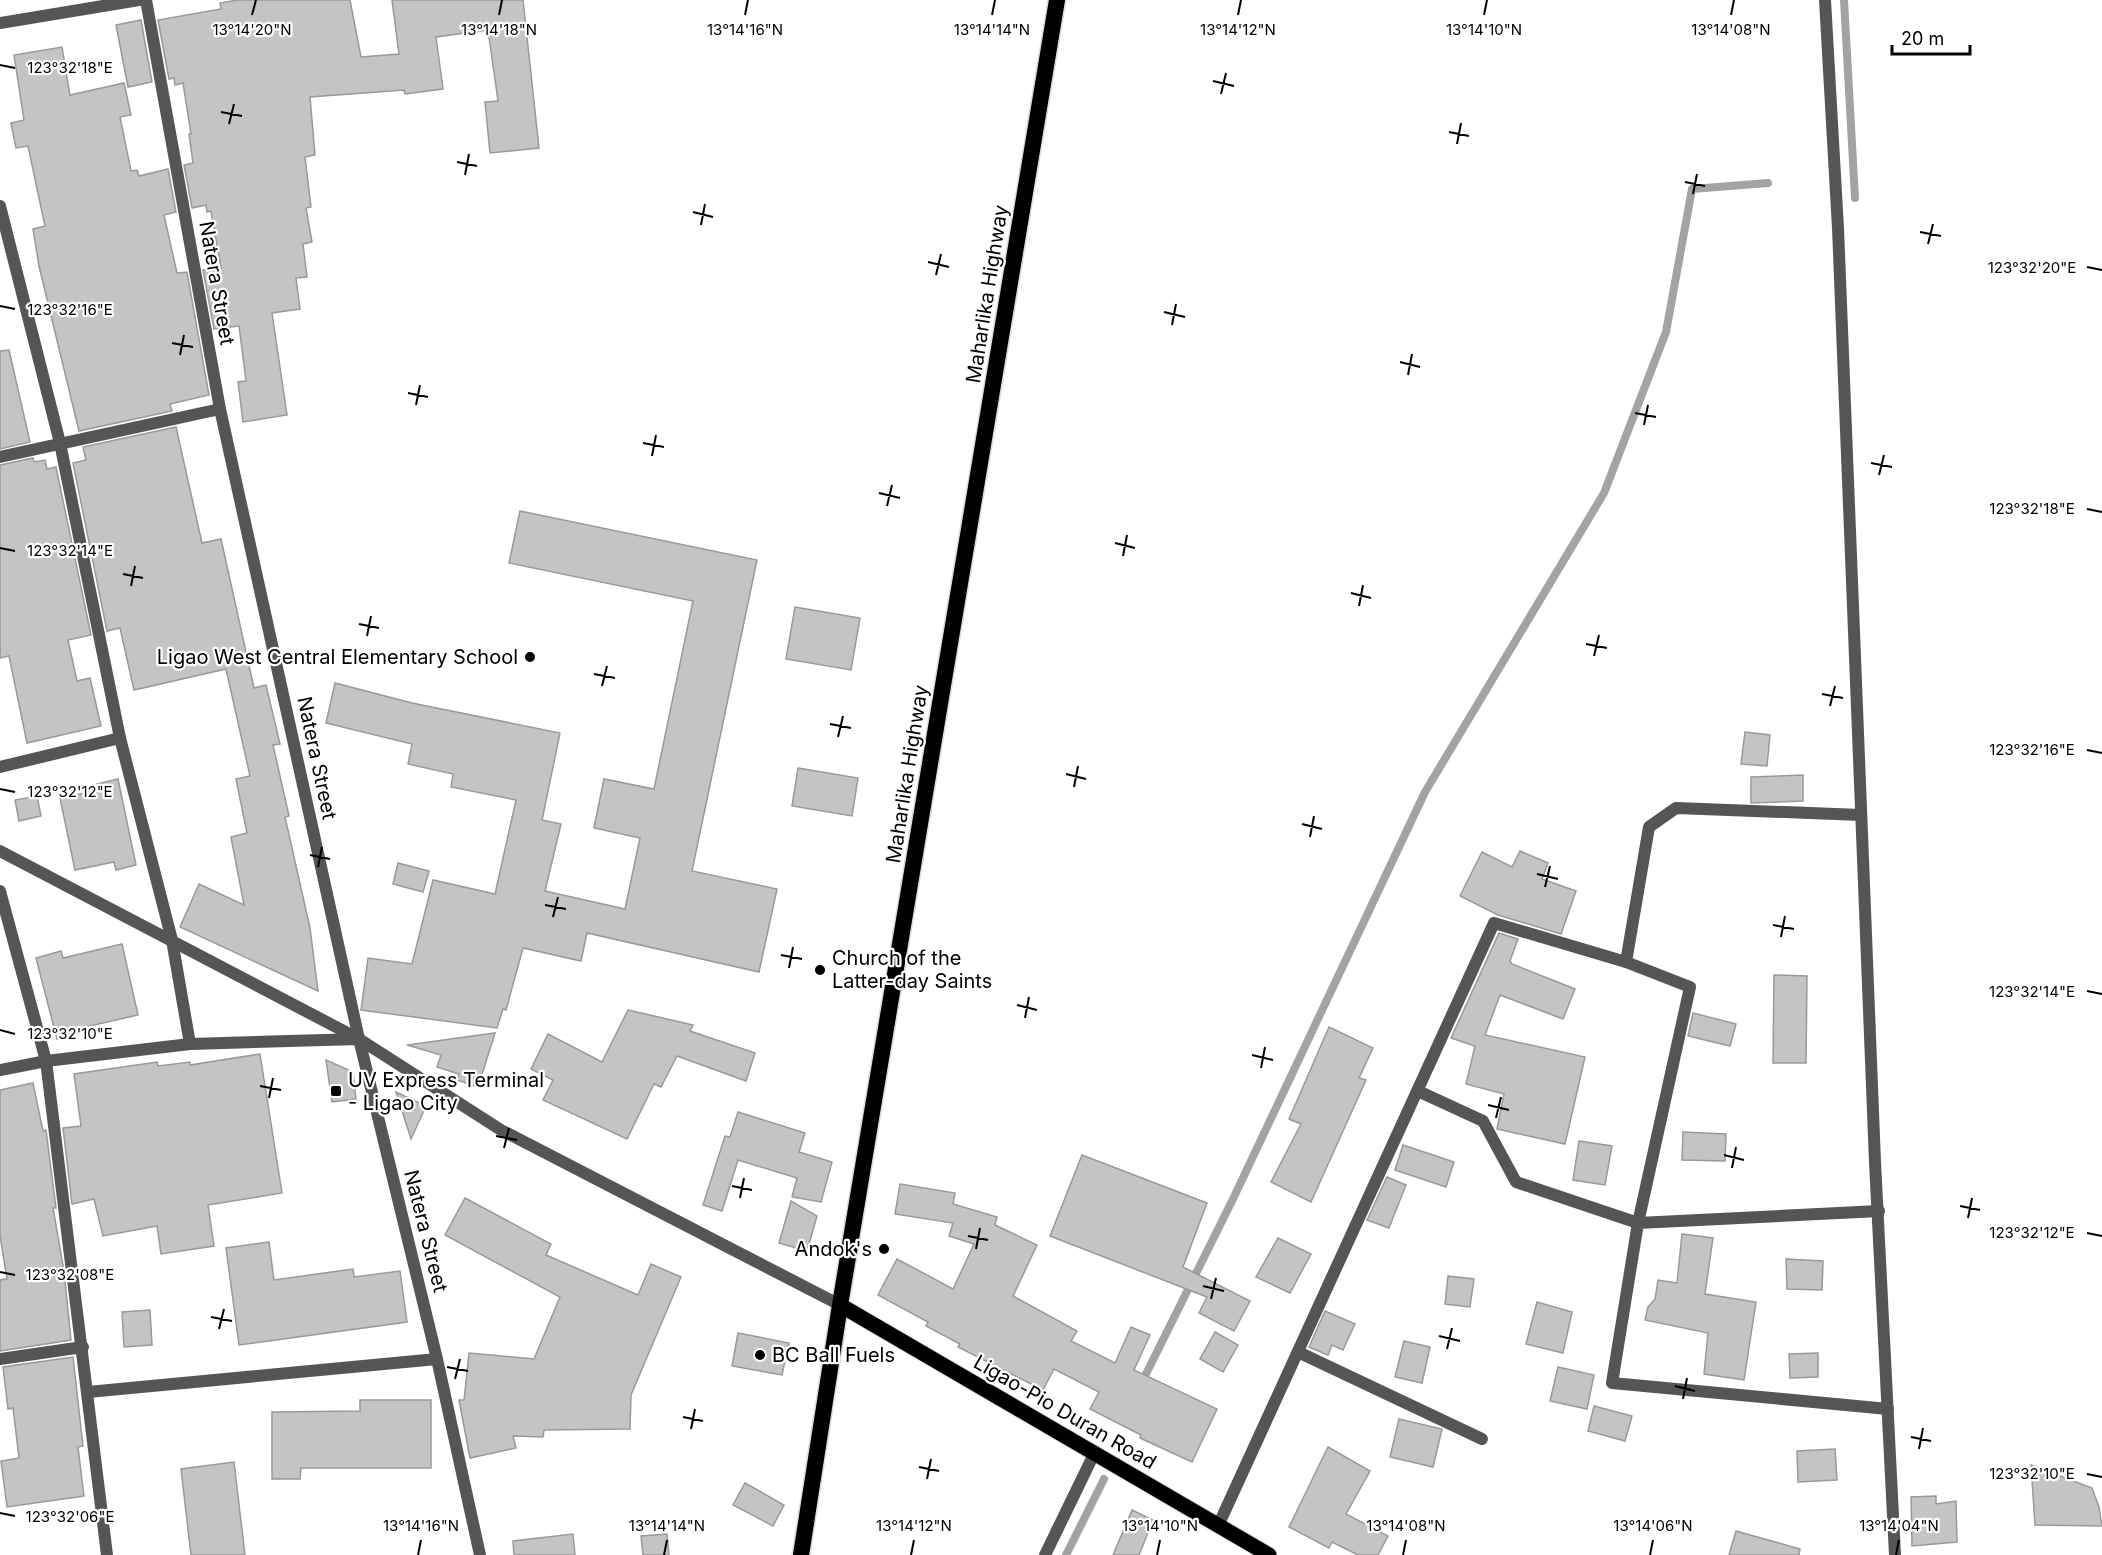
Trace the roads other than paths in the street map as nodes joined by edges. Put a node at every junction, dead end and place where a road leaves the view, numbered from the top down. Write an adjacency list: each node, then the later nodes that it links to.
1 (139, 0): 5 (street)
2 (146, 0): 7 (street, Natera Street)
3 (1057, 0): 24 (highway, Maharlika Highway)
4 (1825, 0): 12 (street)
5 (0, 23)
6 (0, 206): 8 (street)
7 (220, 409): 8 (street); 17 (street, Natera Street)
8 (60, 443): 9 (street); 10 (street)
9 (0, 457)
10 (120, 738): 11 (street); 15 (street)
11 (0, 767)
12 (1861, 815): 16 (street); 22 (street)
13 (0, 851): 15 (street)
14 (0, 891): 19 (street)
15 (172, 940): 17 (street); 18 (street)
16 (1626, 962): 21 (street); 23 (street)
17 (359, 1039): 18 (street); 24 (street); 28 (street, Natera Street)
18 (190, 1044): 19 (street)
19 (46, 1061): 20 (street); 25 (street)
20 (0, 1070)
21 (1418, 1091): 23 (street); 26 (street)
22 (1879, 1211): 23 (street); 30 (street)
23 (1638, 1223): 30 (street)
24 (840, 1305): 32 (main road, Ligao-Pio Duran Road); 36 (highway, Maharlika Highway)
25 (83, 1347): 27 (street); 29 (street)
26 (1298, 1352): 31 (street); 33 (street)
27 (0, 1359)
28 (437, 1359): 29 (street); 35 (street, Natera Street)
29 (88, 1392): 34 (street)
30 (1888, 1409): 39 (street)
31 (1482, 1439)
32 (1094, 1454): 33 (main road, Ligao-Pio Duran Road); 37 (street)
33 (1218, 1526): 38 (main road, Ligao-Pio Duran Road)
34 (107, 1555)
35 (480, 1555)
36 (801, 1555)
37 (1045, 1555)
38 (1269, 1555)
39 (1895, 1555)

